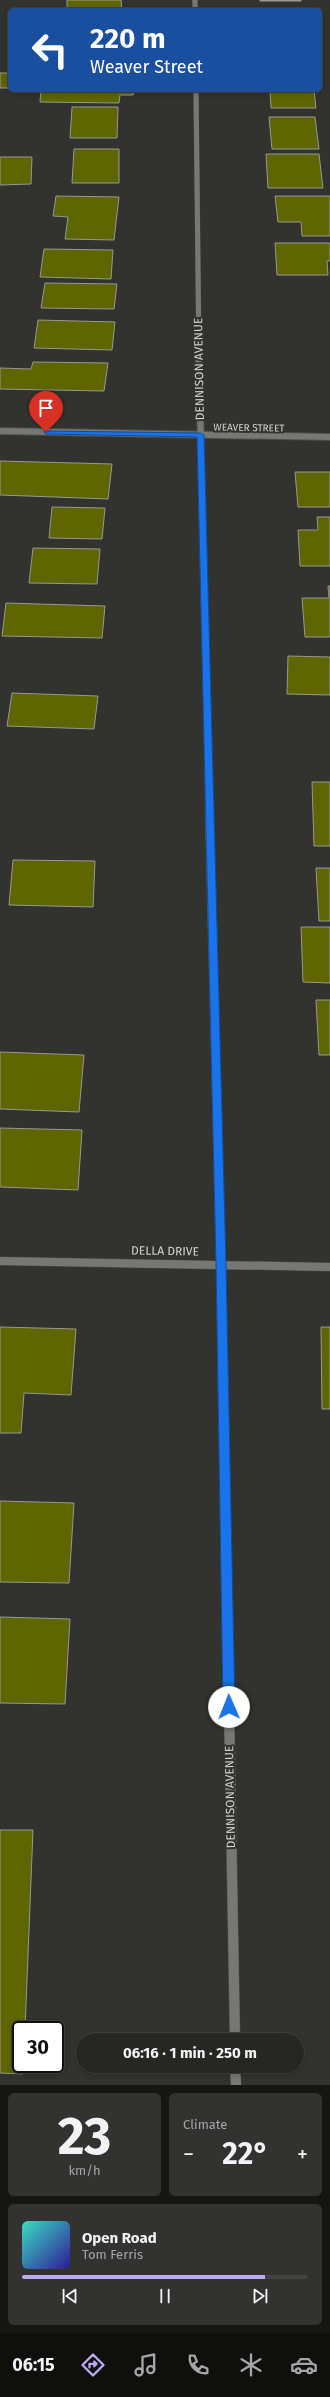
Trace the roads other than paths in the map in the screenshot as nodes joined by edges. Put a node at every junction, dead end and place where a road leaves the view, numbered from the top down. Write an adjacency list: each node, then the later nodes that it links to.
1 (196, 92): 3 (street, DENNISON AVENUE)
2 (0, 431): 3 (street, WEAVER STREET)
3 (200, 435): 4 (street, WEAVER STREET); 6 (street, DENNISON AVENUE)
4 (330, 437)
5 (0, 1261): 6 (street, DELLA DRIVE)
6 (221, 1264): 7 (street, DELLA DRIVE); 8 (street, DENNISON AVENUE)
7 (330, 1267)
8 (235, 2033)
9 (235, 2073): 10 (street)
10 (236, 2085)

